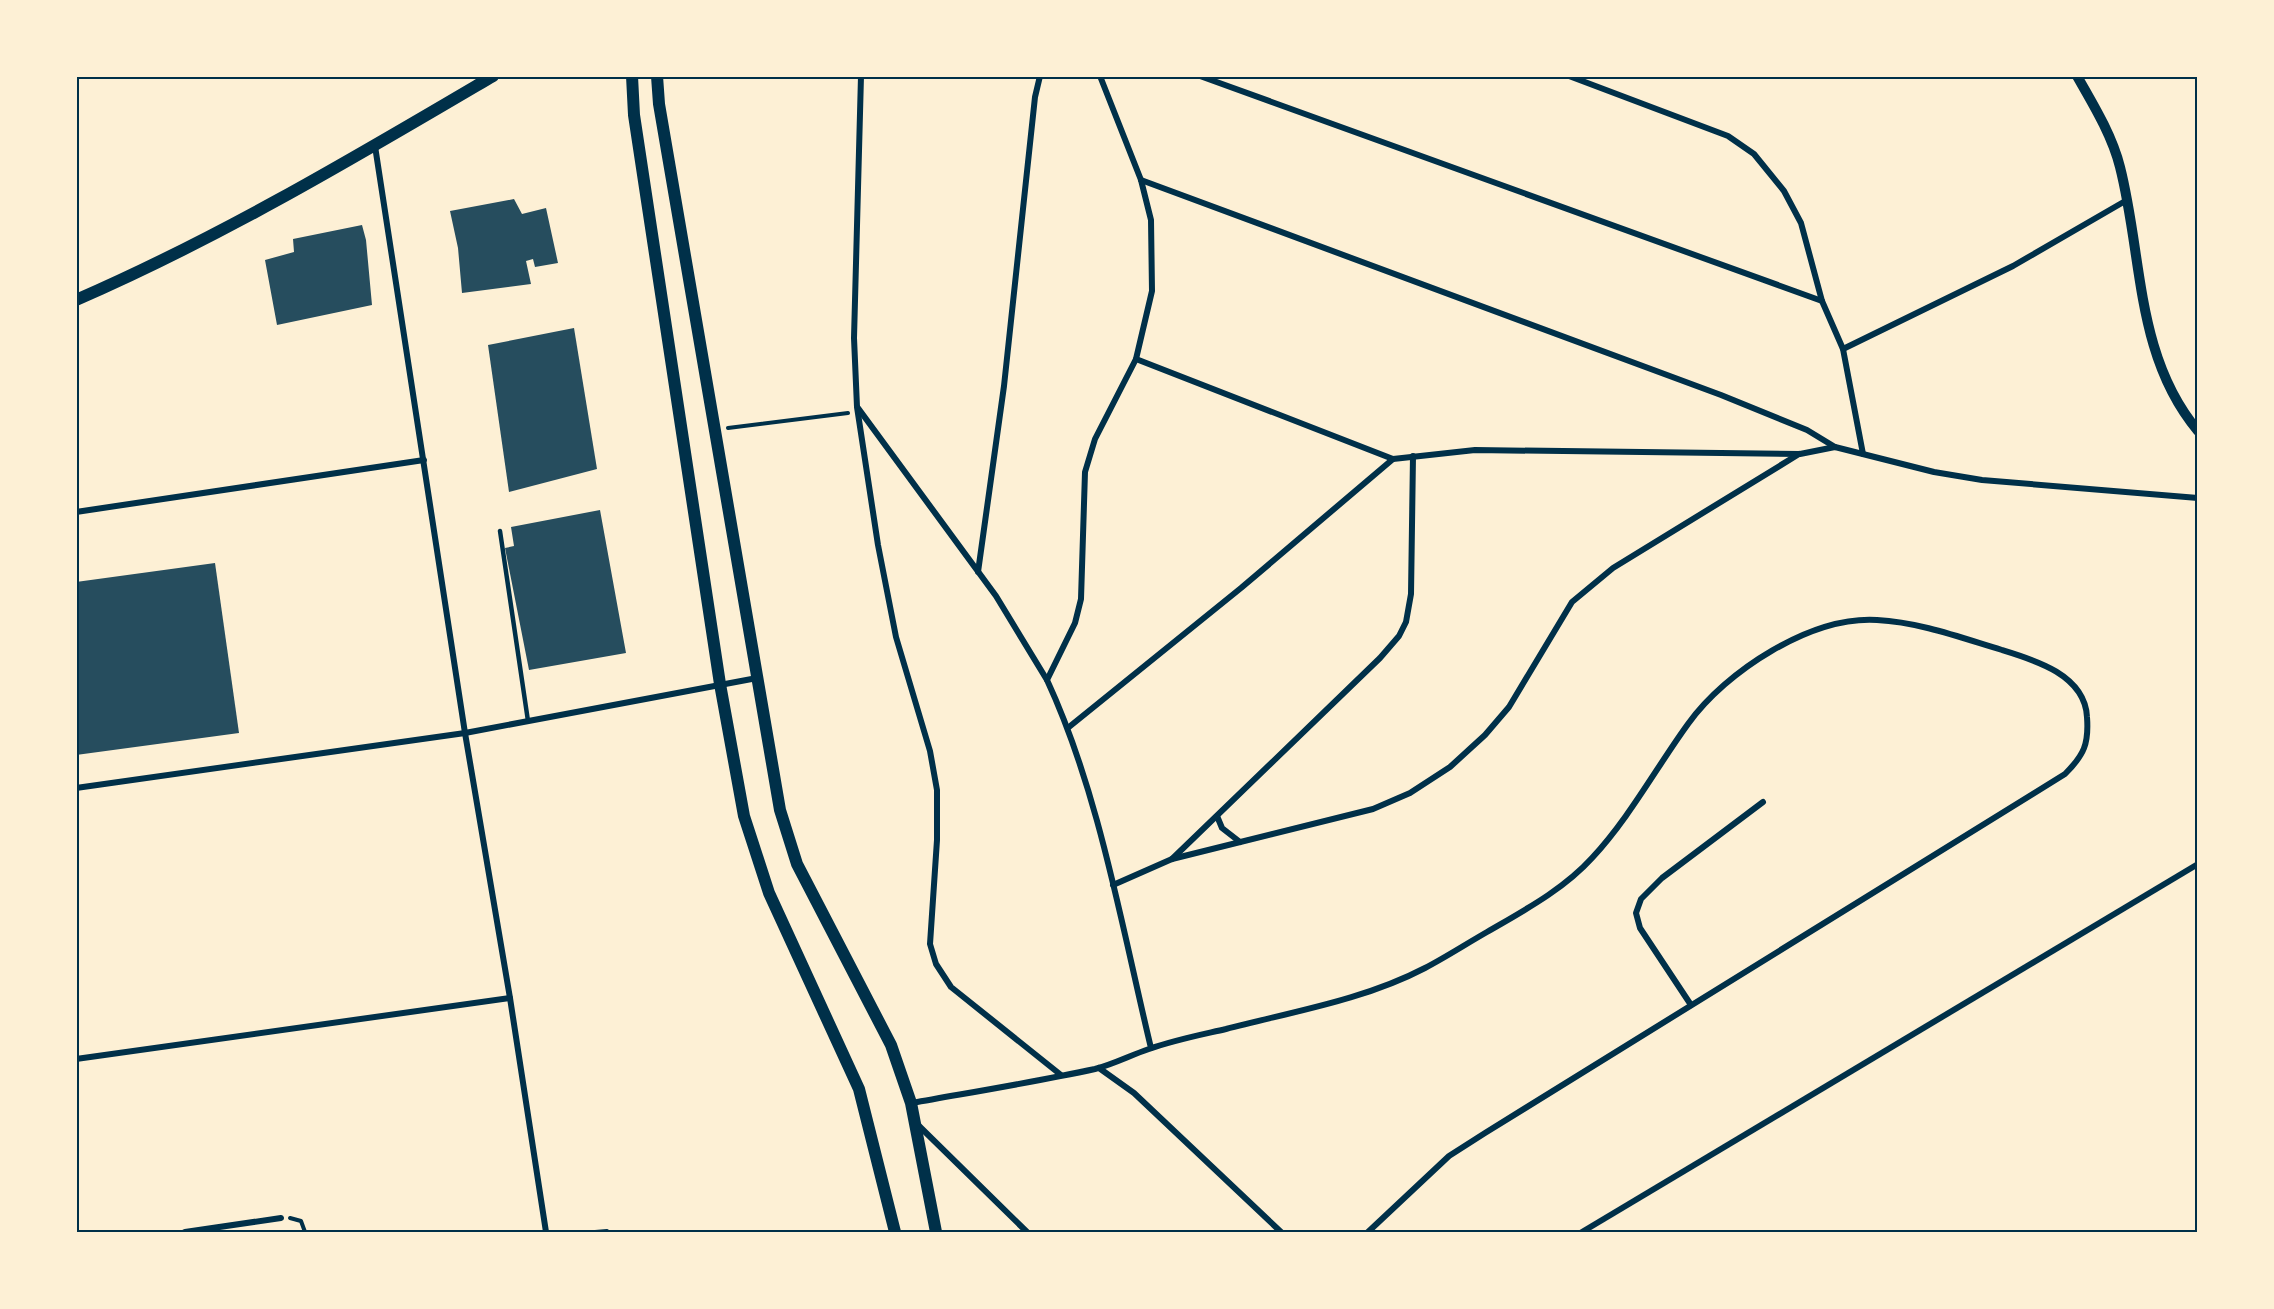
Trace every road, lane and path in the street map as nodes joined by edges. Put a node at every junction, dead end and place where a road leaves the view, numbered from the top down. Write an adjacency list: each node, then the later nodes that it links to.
1 (493, 76): 10 (main road)
2 (632, 76): 32 (main road)
3 (657, 76): 18 (main road)
4 (861, 76): 17 (street)
5 (1040, 76): 29 (street)
6 (1100, 76): 11 (street)
7 (1200, 76): 14 (street)
8 (1569, 76): 14 (street)
9 (2077, 76): 12 (street)
10 (375, 146): 13 (main road); 25 (street)
11 (1141, 180): 16 (street); 20 (street)
12 (2127, 200): 15 (street); 19 (street)
13 (76, 300)
14 (1822, 301): 15 (street)
15 (1843, 349): 22 (street)
16 (1136, 359): 24 (street); 31 (street)
17 (857, 410): 18 (path); 29 (street); 48 (street)
18 (715, 430): 30 (main road)
19 (2198, 431)
20 (1835, 447): 21 (street); 22 (street)
21 (1800, 454): 23 (street); 39 (street)
22 (1863, 454): 26 (street)
23 (1413, 456): 24 (street); 38 (street)
24 (1393, 459): 34 (street)
25 (424, 460): 27 (street); 35 (street)
26 (2198, 498)
27 (76, 512)
28 (500, 531): 33 (lane)
29 (978, 572): 31 (street)
30 (758, 678): 32 (street); 49 (main road)
31 (1047, 680): 34 (street)
32 (720, 684): 33 (street); 57 (main road)
33 (528, 721): 35 (street)
34 (1069, 727): 42 (street)
35 (465, 733): 36 (street); 43 (street)
36 (76, 788)
37 (1763, 802): 44 (street)
38 (1217, 816): 39 (street); 40 (street)
39 (1240, 842): 40 (street)
40 (1172, 860): 42 (street)
41 (2198, 864): 62 (street)
42 (1113, 885): 45 (street)
43 (510, 998): 46 (street); 55 (street)
44 (1691, 1005): 45 (street); 61 (street)
45 (1151, 1048): 47 (street)
46 (76, 1059)
47 (1099, 1068): 48 (street); 60 (street)
48 (1061, 1075): 49 (street)
49 (911, 1103): 50 (main road)
50 (915, 1122): 58 (main road); 59 (street)
51 (281, 1218): 53 (street); 54 (path)
52 (607, 1231): 56 (path)
53 (185, 1233)
54 (305, 1233)
55 (546, 1233)
56 (595, 1233)
57 (895, 1233)
58 (936, 1233)
59 (1027, 1233)
60 (1281, 1233)
61 (1368, 1233)
62 (1582, 1233)

